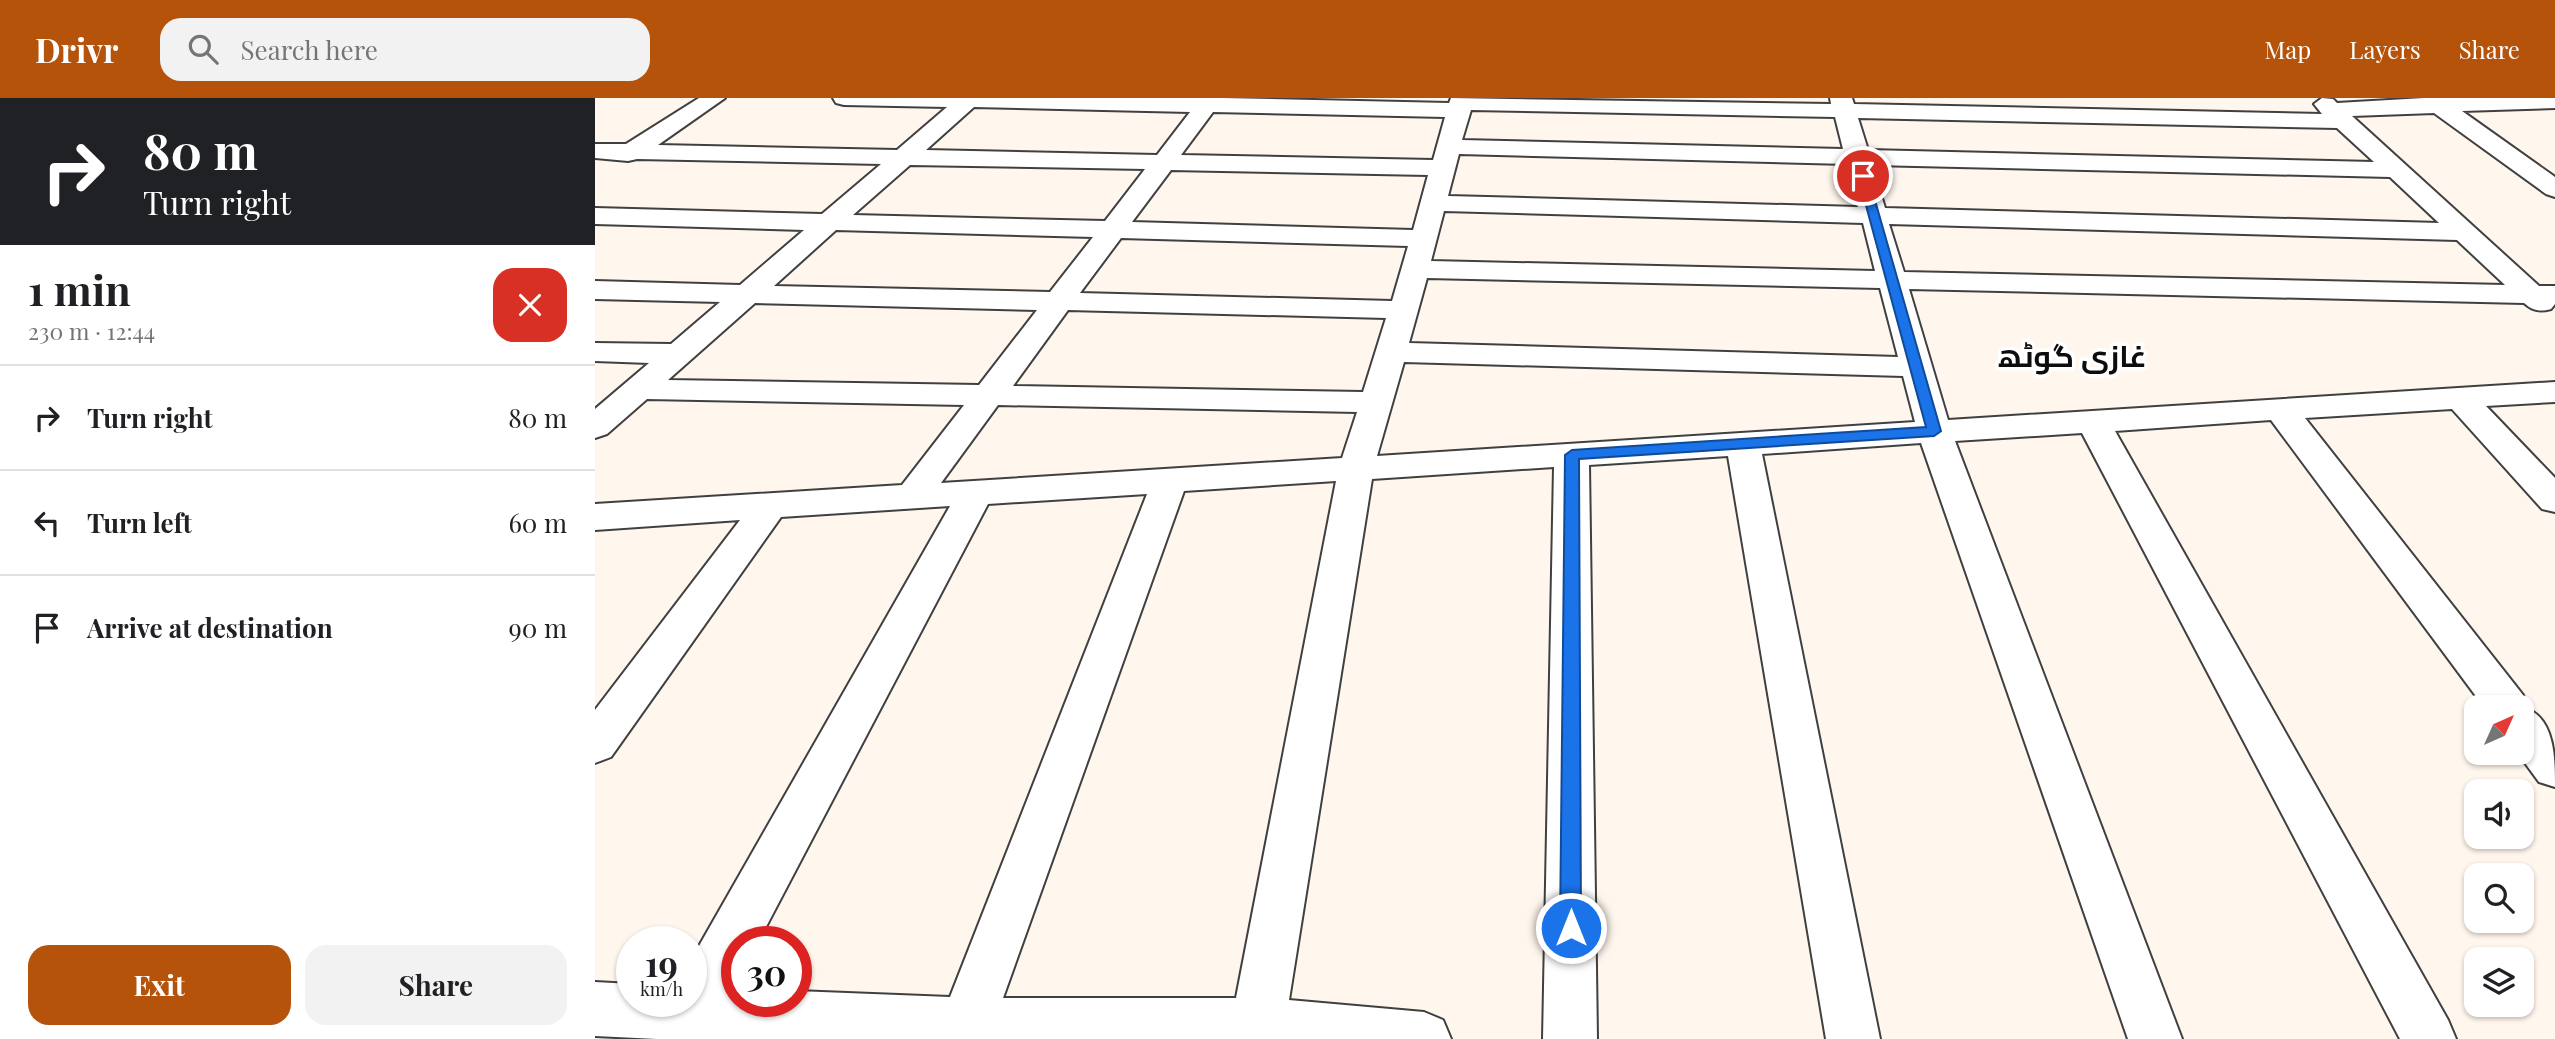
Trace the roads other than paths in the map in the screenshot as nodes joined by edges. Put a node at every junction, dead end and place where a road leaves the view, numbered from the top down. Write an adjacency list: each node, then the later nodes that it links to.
1 (714, 98): 11 (street)
2 (844, 98): 3 (street)
3 (969, 99): 5 (street); 13 (street)
4 (2553, 100): 6 (street)
5 (1209, 102): 7 (street); 14 (street)
6 (2433, 102): 9 (street); 17 (street)
7 (1461, 104): 8 (street); 18 (street)
8 (1843, 105): 9 (street); 12 (street)
9 (2331, 110): 15 (street)
10 (595, 151): 11 (street)
11 (632, 152): 13 (street); 16 (street)
12 (1858, 157): 15 (street); 18 (street); 19 (street)
13 (903, 158): 14 (street); 21 (street)
14 (1163, 162): 18 (street); 22 (street)
15 (2397, 170): 23 (street)
16 (595, 176)
17 (2555, 189)
18 (1433, 205): 19 (street); 22 (street); 24 (street); 29 (street)
19 (1874, 215): 23 (street); 24 (street)
20 (595, 216): 21 (street)
21 (829, 222): 22 (street); 26 (street)
22 (1113, 229): 28 (street)
23 (2463, 232): 27 (street)
24 (1892, 281): 27 (street); 34 (street)
25 (595, 290): 26 (street)
26 (747, 294): 28 (street); 33 (street)
27 (2544, 296): 30 (street)
28 (1059, 301): 29 (street); 37 (street)
29 (1403, 310): 32 (street)
30 (2555, 317)
31 (595, 352): 33 (street)
32 (1391, 352): 34 (street); 39 (street)
33 (678, 354): 35 (street)
34 (1915, 367): 43 (street)
35 (638, 389): 37 (street); 42 (street)
36 (2555, 392): 38 (street)
37 (989, 395): 39 (street); 49 (street)
38 (2460, 398): 40 (street); 50 (street)
39 (1376, 402): 46 (street)
40 (2280, 409): 41 (street); 53 (street)
41 (2093, 422): 43 (street); 65 (street)
42 (595, 427)
43 (1934, 431): 44 (street); 64 (street)
44 (1743, 444): 45 (street); 63 (street)
45 (1572, 455): 46 (street); 62 (street)
46 (1356, 469): 47 (street); 60 (street)
47 (1170, 481): 48 (street); 59 (street)
48 (976, 493): 49 (street); 58 (street)
49 (912, 497): 51 (street)
50 (2555, 500)
51 (770, 506): 52 (street); 55 (street)
52 (595, 517)
53 (2499, 695)
54 (2534, 741): 56 (street)
55 (595, 744)
56 (2555, 768)
57 (595, 1009): 58 (street)
58 (684, 1026): 59 (street)
59 (964, 1032): 60 (street)
60 (1256, 1032): 61 (street)
61 (1425, 1039)
62 (1570, 1039)
63 (1853, 1039)
64 (2155, 1039)
65 (2429, 1039)

